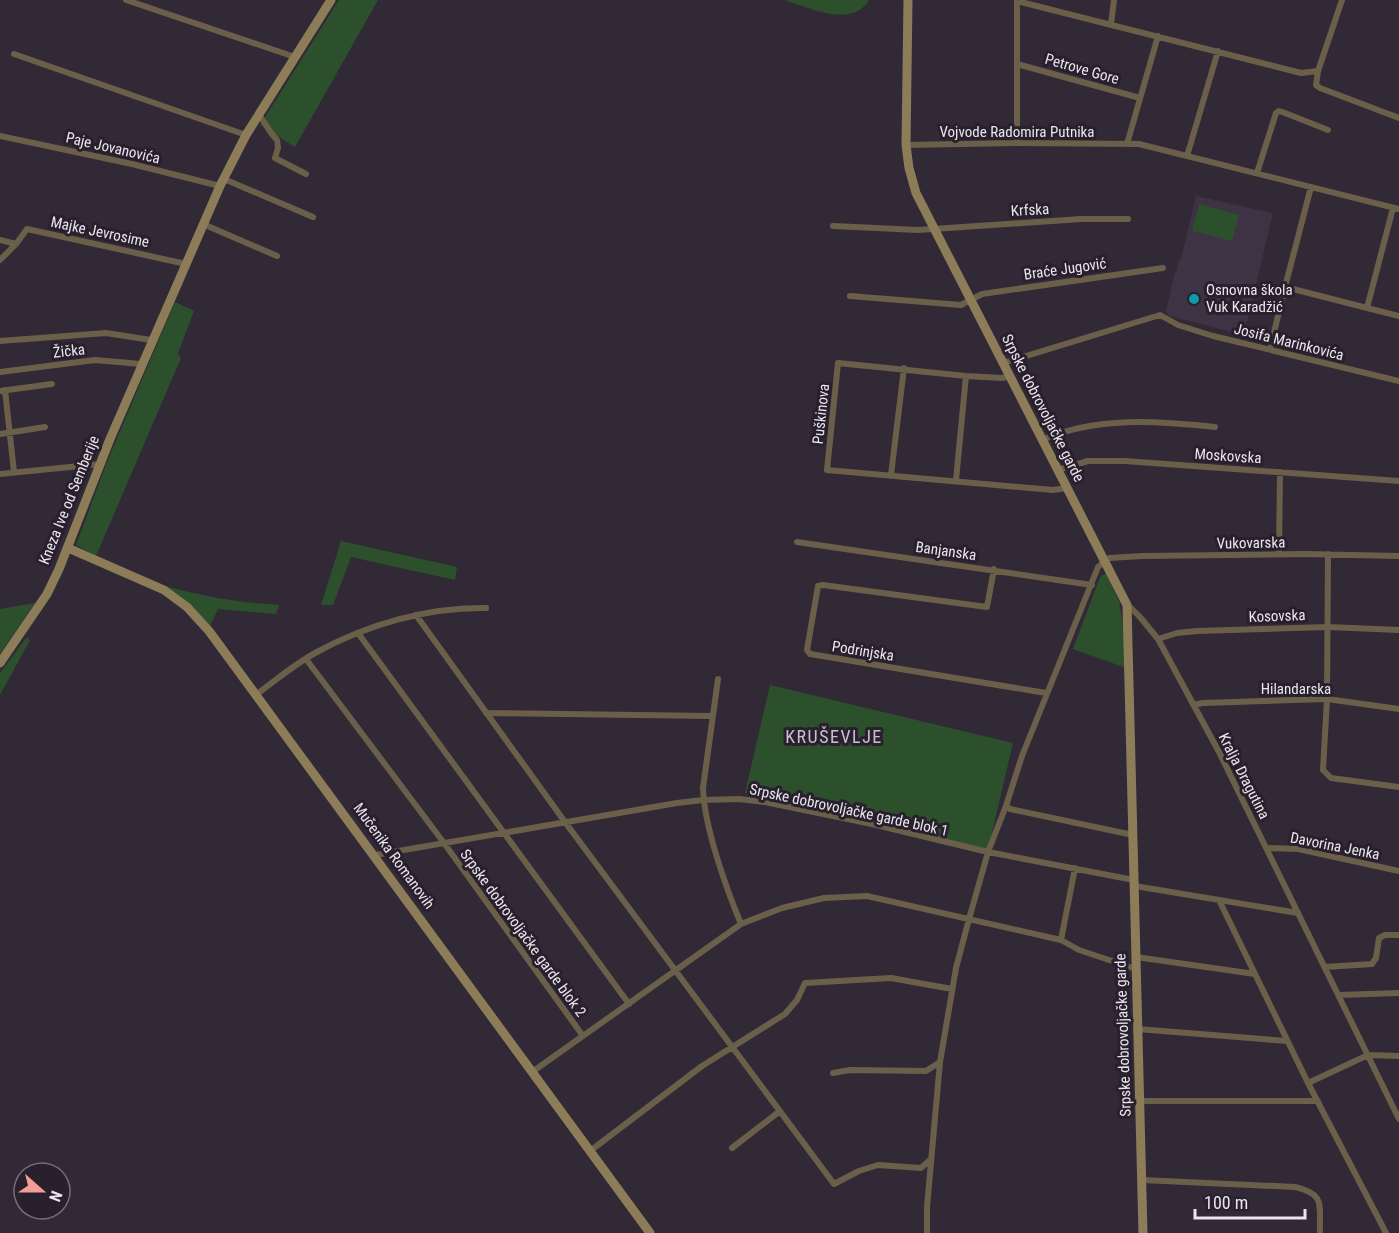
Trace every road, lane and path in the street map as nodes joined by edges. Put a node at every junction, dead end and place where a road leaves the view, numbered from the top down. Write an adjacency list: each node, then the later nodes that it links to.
1 (126, 0): 11 (street)
2 (331, 0): 11 (street, Kneza Ive od Semberije)
3 (908, 0): 22 (street, Srpske dobrovoljačke garde)
4 (1017, 0): 7 (street); 12 (street)
5 (1114, 0): 7 (street)
6 (1342, 0): 13 (street)
7 (1110, 24): 8 (street)
8 (1158, 36): 9 (street); 14 (street)
9 (1218, 51): 13 (street); 23 (street)
10 (14, 54): 18 (street)
11 (295, 57): 15 (street, Kneza Ive od Semberije)
12 (1017, 64): 14 (street, Petrove Gore); 20 (street)
13 (1318, 71): 16 (street)
14 (1140, 98): 21 (street)
15 (259, 115): 18 (street, Kneza Ive od Semberije); 25 (street)
16 (1399, 117)
17 (1328, 130): 24 (street)
18 (246, 135): 26 (street, Kneza Ive od Semberije)
19 (0, 136): 26 (street, Paje Jovanovića)
20 (1017, 143): 21 (street, Vojvode Radomira Putnika); 22 (street, Vojvode Radomira Putnika)
21 (1127, 144): 23 (street, Vojvode Radomira Putnika)
22 (906, 145): 33 (street, Srpske dobrovoljačke garde)
23 (1187, 156): 24 (street, Vojvode Radomira Putnika)
24 (1257, 173): 27 (street, Vojvode Radomira Putnika)
25 (306, 174)
26 (222, 183): 29 (street, Paje Jovanovića); 31 (street, Kneza Ive od Semberije)
27 (1311, 187): 28 (street, Vojvode Radomira Putnika); 40 (street)
28 (1396, 208): 43 (street)
29 (313, 217)
30 (1128, 219): 33 (street, Krfska)
31 (204, 224): 36 (street); 38 (street, Kneza Ive od Semberije)
32 (833, 226): 33 (street, Krfska)
33 (934, 229): 42 (street, Srpske dobrovoljačke garde)
34 (0, 240): 35 (street)
35 (16, 244): 37 (street, Majke Jevrosime); 38 (street, Majke Jevrosime)
36 (277, 256)
37 (0, 260)
38 (186, 264): 45 (street, Kneza Ive od Semberije)
39 (1164, 268): 42 (street, Braće Jugović)
40 (1285, 287): 43 (street); 47 (street)
41 (850, 296): 42 (street, Braće Jugović)
42 (971, 300): 48 (street, Srpske dobrovoljačke garde)
43 (1367, 308): 44 (street)
44 (1399, 315)
45 (151, 340): 46 (street); 49 (street, Kneza Ive od Semberije)
46 (0, 341)
47 (1270, 349): 48 (street, Josifa Marinkovića); 54 (street, Josifa Marinkovića)
48 (1003, 363): 53 (street, Srpske dobrovoljačke garde)
49 (141, 364): 51 (street, Žička); 62 (street, Kneza Ive od Semberije)
50 (904, 368): 52 (street, Puškinova); 67 (street); 67 (street, Puškinova)
51 (0, 372)
52 (966, 376): 53 (street, Puškinova); 68 (street)
53 (1010, 376): 61 (street, Srpske dobrovoljačke garde)
54 (1399, 381)
55 (52, 384): 56 (street)
56 (3, 390): 59 (street)
57 (45, 427): 59 (street)
58 (1215, 427): 61 (street)
59 (10, 432): 60 (street); 64 (street)
60 (0, 434)
61 (1042, 440): 63 (street, Srpske dobrovoljačke garde)
62 (100, 464): 64 (street); 72 (street, Kneza Ive od Semberije)
63 (1057, 470): 65 (street, Moskovska); 70 (street, Srpske dobrovoljačke garde)
64 (14, 472): 66 (street)
65 (1280, 472): 69 (street, Moskovska); 73 (street)
66 (0, 474)
67 (891, 475): 68 (street, Puškinova)
68 (956, 480): 70 (street, Puškinova)
69 (1399, 482)
70 (1067, 488): 76 (street, Srpske dobrovoljačke garde)
71 (797, 542): 77 (street, Banjanska)
72 (68, 548): 87 (street, Kneza Ive od Semberije); 90 (street, Mučenika Romanovih)
73 (1279, 554): 74 (street, Vukovarska); 76 (street, Vukovarska)
74 (1328, 554): 75 (street, Vukovarska); 82 (street)
75 (1399, 556)
76 (1104, 561): 78 (street); 79 (street, Srpske dobrovoljačke garde)
77 (994, 569): 78 (street, Banjanska); 89 (street, Podrinjska)
78 (1092, 585): 89 (street)
79 (1127, 605): 85 (street, Kralja Dragutina); 101 (street, Srpske dobrovoljačke garde)
80 (486, 608): 81 (street)
81 (416, 615): 84 (street); 94 (street)
82 (1328, 627): 83 (street, Kosovska); 85 (street, Kosovska); 91 (street)
83 (1399, 630)
84 (358, 633): 86 (street); 100 (street)
85 (1158, 639): 92 (street, Kralja Dragutina)
86 (306, 659): 90 (street); 102 (street)
87 (0, 663)
88 (718, 679): 95 (street)
89 (1046, 693): 98 (street)
90 (257, 694): 105 (street, Mučenika Romanovih)
91 (1327, 699): 92 (street, Hilandarska); 93 (street, Hilandarska); 96 (street)
92 (1193, 705): 103 (street, Kralja Dragutina)
93 (1399, 709)
94 (486, 713): 95 (street); 99 (street)
95 (712, 716): 97 (street)
96 (1399, 787)
97 (703, 800): 99 (street, Srpske dobrovoljačke garde blok 1); 104 (street, Srpske dobrovoljačke garde blok 1); 112 (street)
98 (1006, 806): 101 (street); 104 (street)
99 (565, 822): 100 (street, Srpske dobrovoljačke garde blok 1); 118 (street)
100 (504, 832): 102 (street, Srpske dobrovoljačke garde blok 1); 123 (street)
101 (1133, 835): 108 (street, Srpske dobrovoljačke garde)
102 (444, 843): 105 (street, Srpske dobrovoljačke garde blok 1); 125 (street, Srpske dobrovoljačke garde blok 2)
103 (1267, 848): 107 (street, Davorina Jenka); 110 (street, Kralja Dragutina)
104 (988, 852): 106 (street, Srpske dobrovoljačke garde blok 1); 111 (street)
105 (375, 855): 132 (street, Mučenika Romanovih)
106 (1075, 868): 108 (street, Srpske dobrovoljačke garde blok 1); 114 (street)
107 (1399, 871)
108 (1135, 883): 109 (street, Srpske dobrovoljačke garde blok 1); 115 (street, Srpske dobrovoljačke garde)
109 (1219, 900): 110 (street, Srpske dobrovoljačke garde blok 1); 119 (street)
110 (1298, 913): 116 (street, Kralja Dragutina)
111 (969, 919): 112 (street, Srpske dobrovoljačke garde blok 2); 114 (street, Srpske dobrovoljačke garde blok 2); 120 (street)
112 (741, 924): 118 (street, Srpske dobrovoljačke garde blok 2)
113 (1399, 935): 116 (street)
114 (1061, 940): 117 (street, Srpske dobrovoljačke garde blok 2)
115 (1136, 957): 117 (street, Srpske dobrovoljačke garde); 119 (street)
116 (1325, 967): 122 (street, Kralja Dragutina)
117 (1136, 969): 124 (street, Srpske dobrovoljačke garde)
118 (675, 971): 123 (street, Srpske dobrovoljačke garde blok 2); 127 (street)
119 (1255, 974): 126 (street)
120 (952, 989): 127 (street); 130 (street)
121 (1399, 993): 122 (street)
122 (1339, 995): 128 (street, Kralja Dragutina)
123 (629, 1004): 125 (street, Srpske dobrovoljačke garde blok 2)
124 (1137, 1029): 126 (street); 136 (street, Srpske dobrovoljačke garde)
125 (583, 1036): 132 (street, Srpske dobrovoljačke garde blok 2)
126 (1287, 1041): 135 (street)
127 (732, 1047): 138 (street); 141 (street)
128 (1368, 1055): 129 (street); 135 (street); 139 (street, Kralja Dragutina)
129 (1399, 1056)
130 (940, 1062): 131 (street); 134 (street)
131 (926, 1071): 133 (street); 134 (street)
132 (532, 1072): 141 (street, Mučenika Romanovih)
133 (832, 1073)
134 (938, 1083): 142 (street)
135 (1308, 1083): 137 (street)
136 (1140, 1101): 137 (street); 145 (street, Srpske dobrovoljačke garde)
137 (1318, 1101): 150 (street)
138 (780, 1111): 140 (street); 143 (street)
139 (1398, 1115)
140 (732, 1148)
141 (590, 1151): 146 (street, Mučenika Romanovih)
142 (931, 1159): 143 (street); 144 (street)
143 (921, 1168): 144 (street)
144 (930, 1174): 147 (street)
145 (1142, 1180): 148 (street, Srpske dobrovoljačke garde); 149 (street)
146 (650, 1233)
147 (927, 1233)
148 (1143, 1233)
149 (1320, 1233)
150 (1386, 1233)

